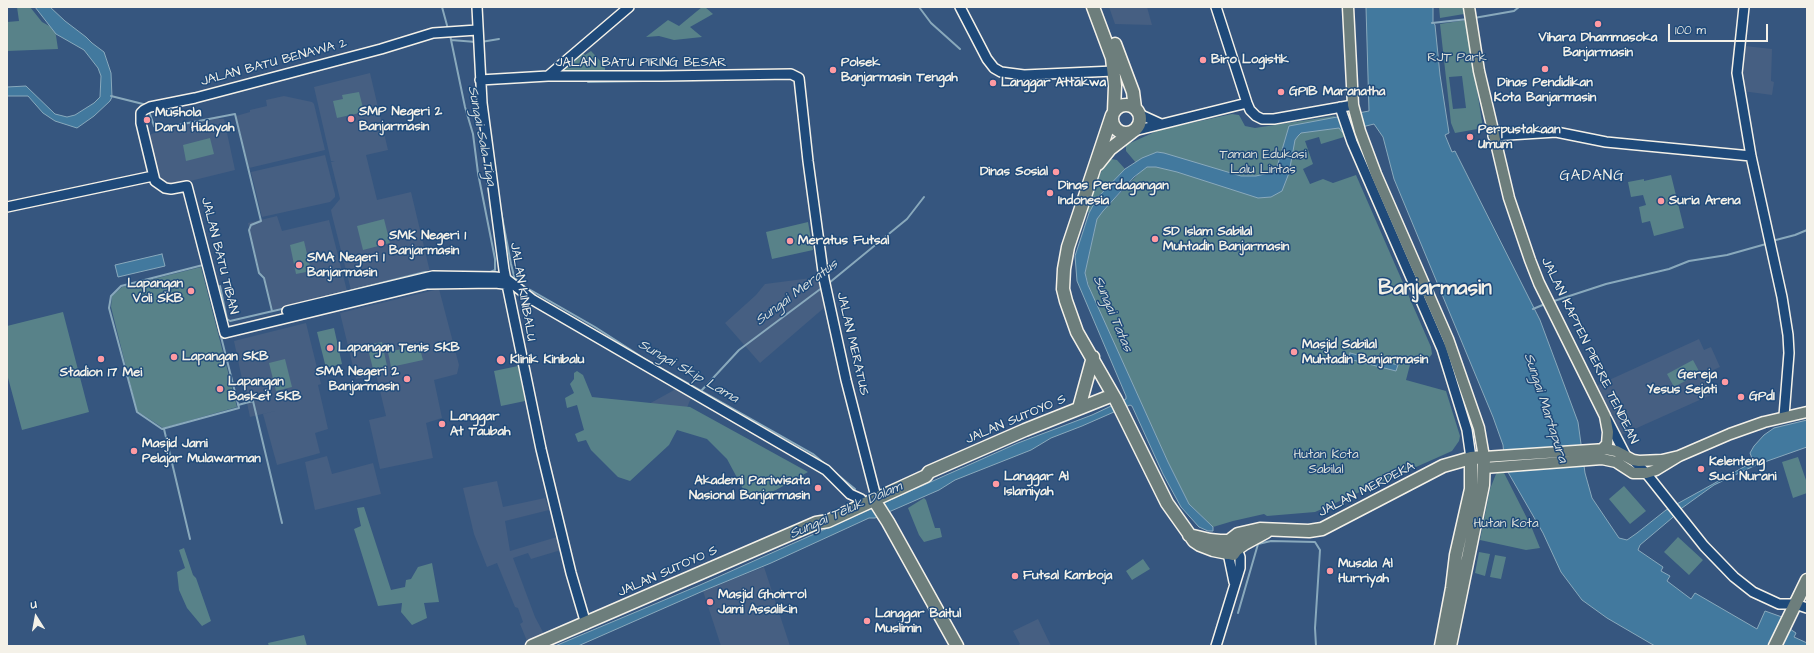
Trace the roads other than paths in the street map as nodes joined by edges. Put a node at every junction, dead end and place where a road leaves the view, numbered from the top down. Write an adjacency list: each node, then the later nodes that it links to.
1 (477, 7): 10 (street, JALAN KINIBALU)
2 (629, 7): 12 (street)
3 (960, 7): 11 (street)
4 (1092, 7): 11 (highway)
5 (1101, 7): 17 (highway)
6 (1216, 7): 15 (street)
7 (1348, 7): 16 (main road)
8 (1744, 7): 23 (street)
9 (1470, 14): 22 (main road, JALAN KAPTEN PIERRE TENDEAN)
10 (478, 38): 13 (street, JALAN KINIBALU); 25 (street, JALAN BATU BENAWA 2)
11 (1114, 71): 19 (highway)
12 (548, 76): 13 (street, JALAN BATU PIRING BESAR); 14 (street, JALAN BATU PIRING BESAR)
13 (480, 80): 27 (street, JALAN KINIBALU)
14 (800, 80): 41 (street, JALAN MERATUS)
15 (1247, 102): 18 (street); 20 (street)
16 (1354, 108): 18 (street); 37 (main road)
17 (1137, 111): 19 (highway); 20 (street); 21 (highway)
18 (1341, 111): 38 (street)
19 (1113, 113): 21 (highway); 24 (highway)
20 (1161, 124): 21 (street)
21 (1133, 131): 24 (highway)
22 (1493, 136): 23 (street); 32 (main road, JALAN KAPTEN PIERRE TENDEAN)
23 (1751, 156): 33 (street)
24 (1092, 171): 28 (highway)
25 (153, 176): 26 (street); 27 (street, JALAN BATU TIBAN)
26 (7, 207)
27 (508, 283): 40 (street); 47 (street, JALAN KINIBALU)
28 (1093, 357): 29 (highway); 30 (highway)
29 (1117, 401): 30 (highway, JALAN SUTOYO S); 43 (highway)
30 (1079, 408): 41 (highway, JALAN SUTOYO S)
31 (1807, 412): 33 (main road)
32 (1605, 416): 34 (main road); 36 (street, JALAN KAPTEN PIERRE TENDEAN)
33 (1784, 416): 35 (main road)
34 (1602, 452): 36 (main road); 37 (main road); 39 (main road)
35 (1679, 456): 36 (main road); 39 (main road)
36 (1629, 458): 39 (street, JALAN KAPTEN PIERRE TENDEAN)
37 (1484, 462): 38 (highway, JALAN MERDEKA); 46 (highway)
38 (1471, 463): 43 (highway, JALAN MERDEKA); 46 (highway)
39 (1646, 473): 45 (street, JALAN KAPTEN PIERRE TENDEAN)
40 (861, 499): 41 (highway); 42 (highway, JALAN SUTOYO S)
41 (875, 499): 42 (highway, JALAN SUTOYO S); 49 (highway)
42 (816, 523): 47 (highway, JALAN SUTOYO S)
43 (1231, 548): 50 (street)
44 (1807, 580): 45 (highway)
45 (1800, 606): 53 (highway); 54 (highway)
46 (1450, 622): 51 (highway); 52 (highway)
47 (586, 624): 48 (highway, JALAN SUTOYO S)
48 (532, 646)
49 (957, 646)
50 (1216, 646)
51 (1441, 646)
52 (1450, 646)
53 (1776, 646)
54 (1782, 646)

